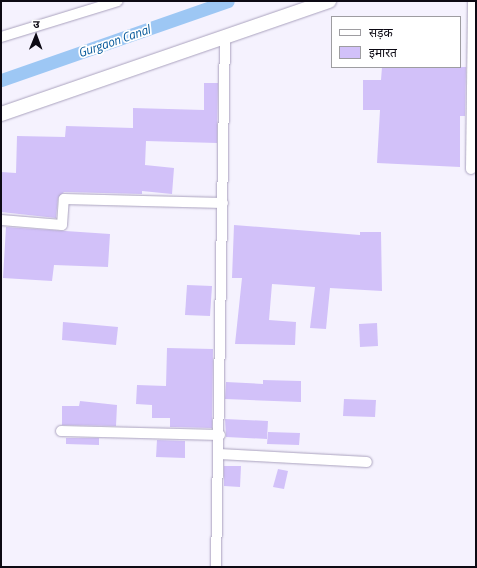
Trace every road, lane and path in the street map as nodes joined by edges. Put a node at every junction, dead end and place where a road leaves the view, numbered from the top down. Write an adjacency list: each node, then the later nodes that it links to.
1 (117, 1): 4 (street)
2 (329, 1): 5 (street)
3 (472, 1): 7 (street)
4 (1, 37)
5 (225, 37): 6 (street); 8 (street)
6 (1, 114)
7 (471, 169)
8 (223, 203): 9 (street); 11 (street)
9 (1, 220)
10 (61, 431): 11 (street)
11 (220, 435): 12 (street)
12 (219, 454): 13 (street); 14 (street)
13 (367, 462)
14 (216, 567)

